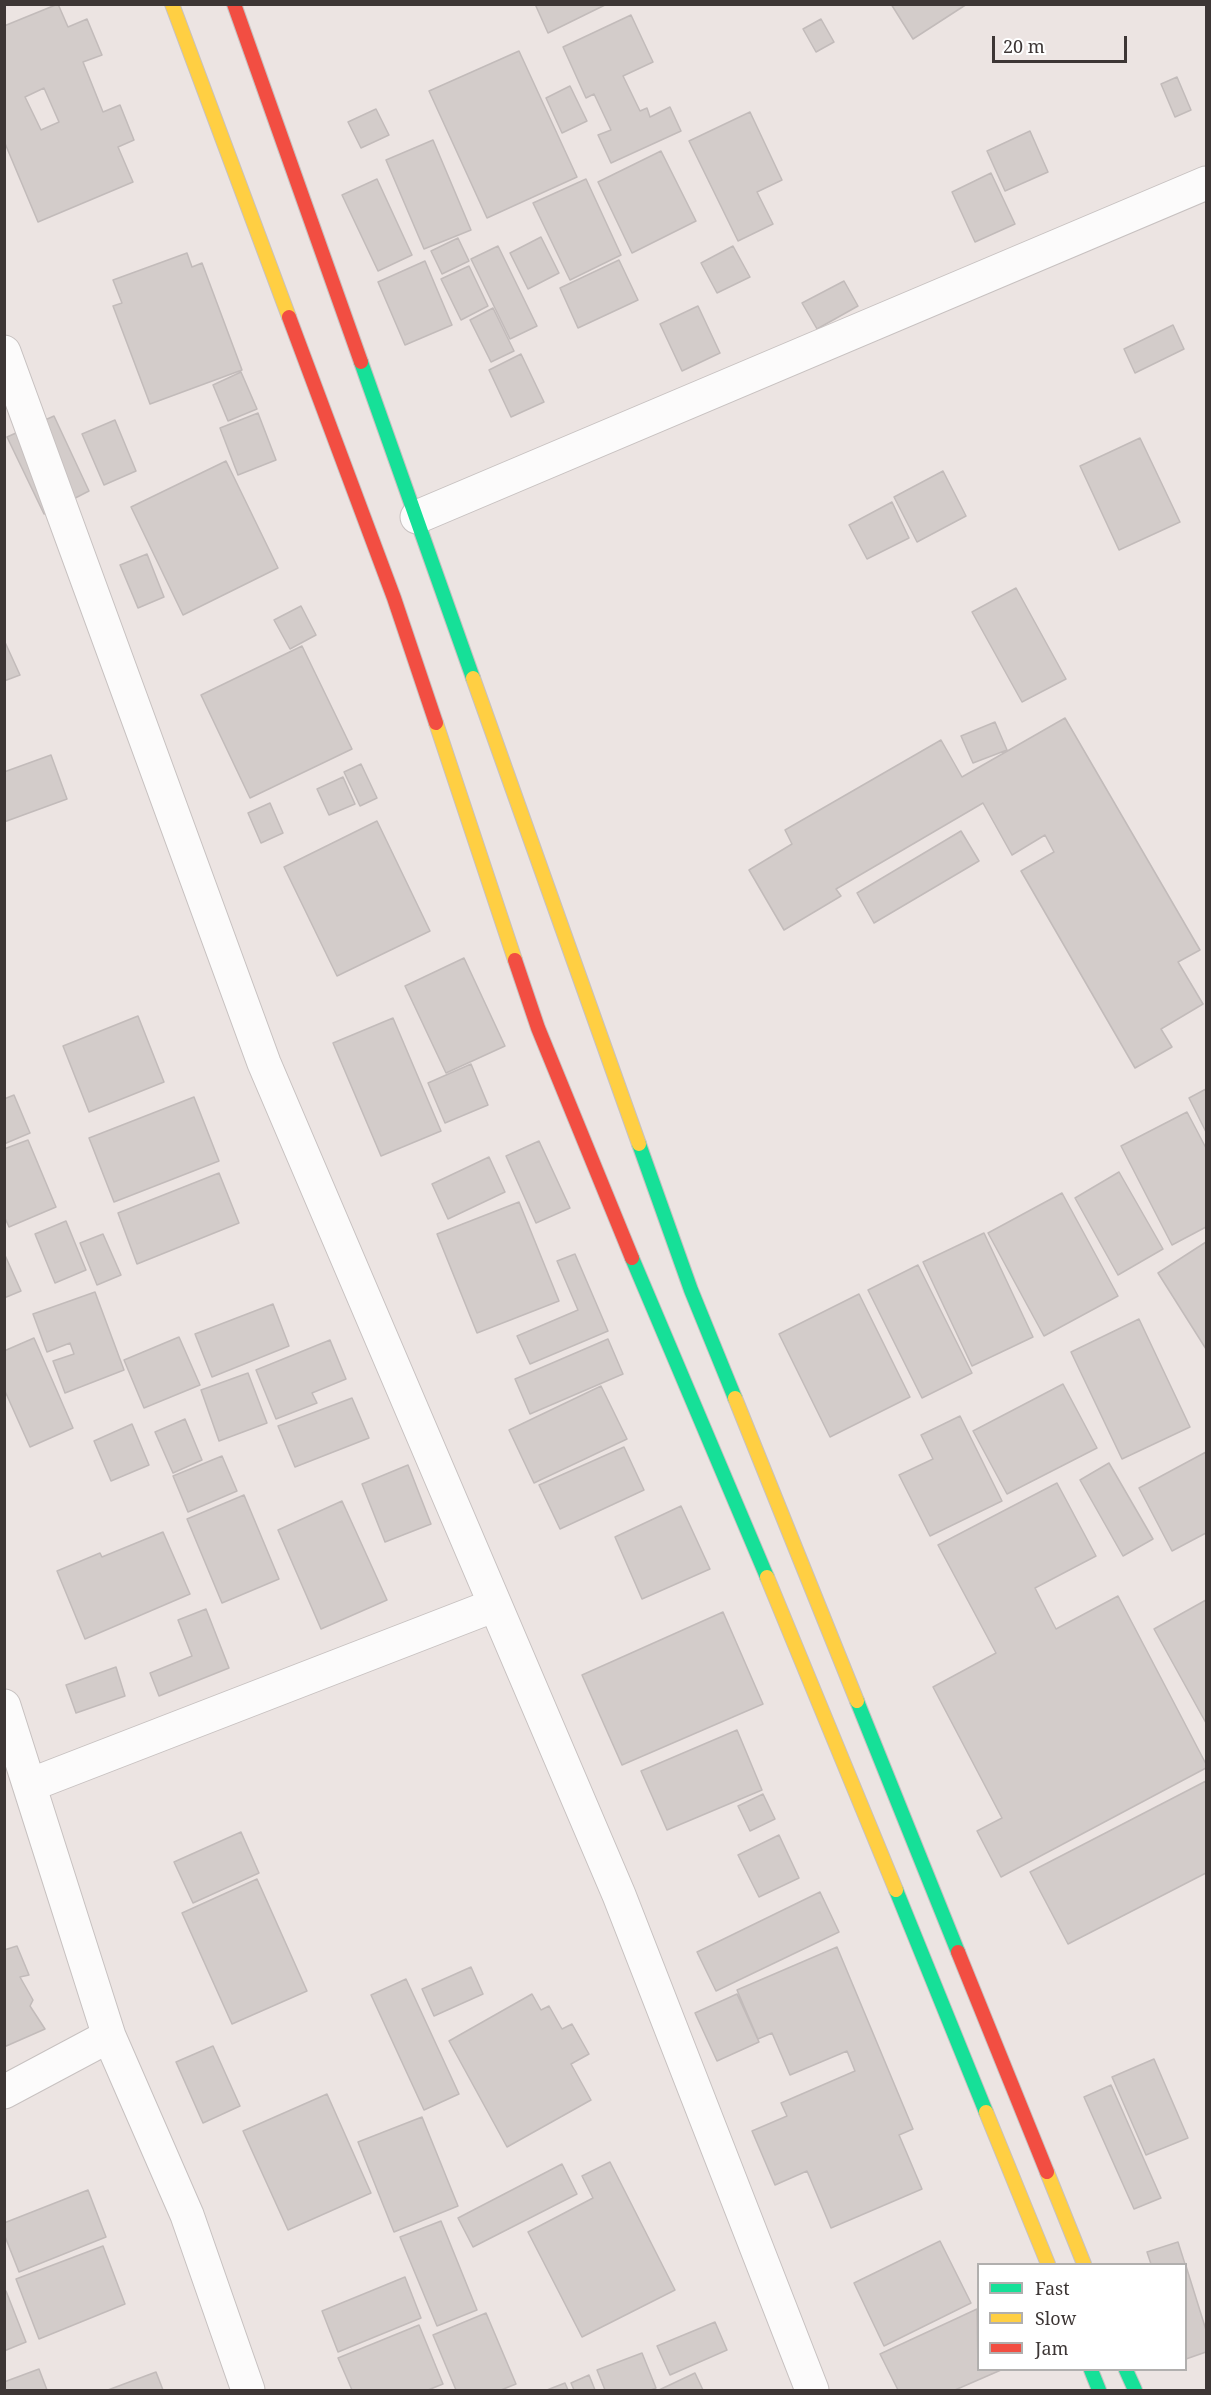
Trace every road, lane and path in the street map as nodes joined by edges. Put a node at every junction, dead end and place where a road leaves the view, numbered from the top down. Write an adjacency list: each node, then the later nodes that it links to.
1 (172, 4): 11 (street)
2 (234, 4): 5 (street)
3 (1206, 183): 5 (street)
4 (4, 352): 6 (street)
5 (417, 517): 12 (street)
6 (495, 1605): 8 (street); 16 (street)
7 (4, 1707): 8 (street)
8 (30, 1785): 9 (street)
9 (109, 2036): 10 (street); 15 (street)
10 (4, 2092)
11 (1047, 2263)
12 (1083, 2263)
13 (1091, 2371): 17 (street)
14 (1126, 2371): 18 (street)
15 (248, 2391)
16 (812, 2391)
17 (1100, 2391)
18 (1135, 2391)

